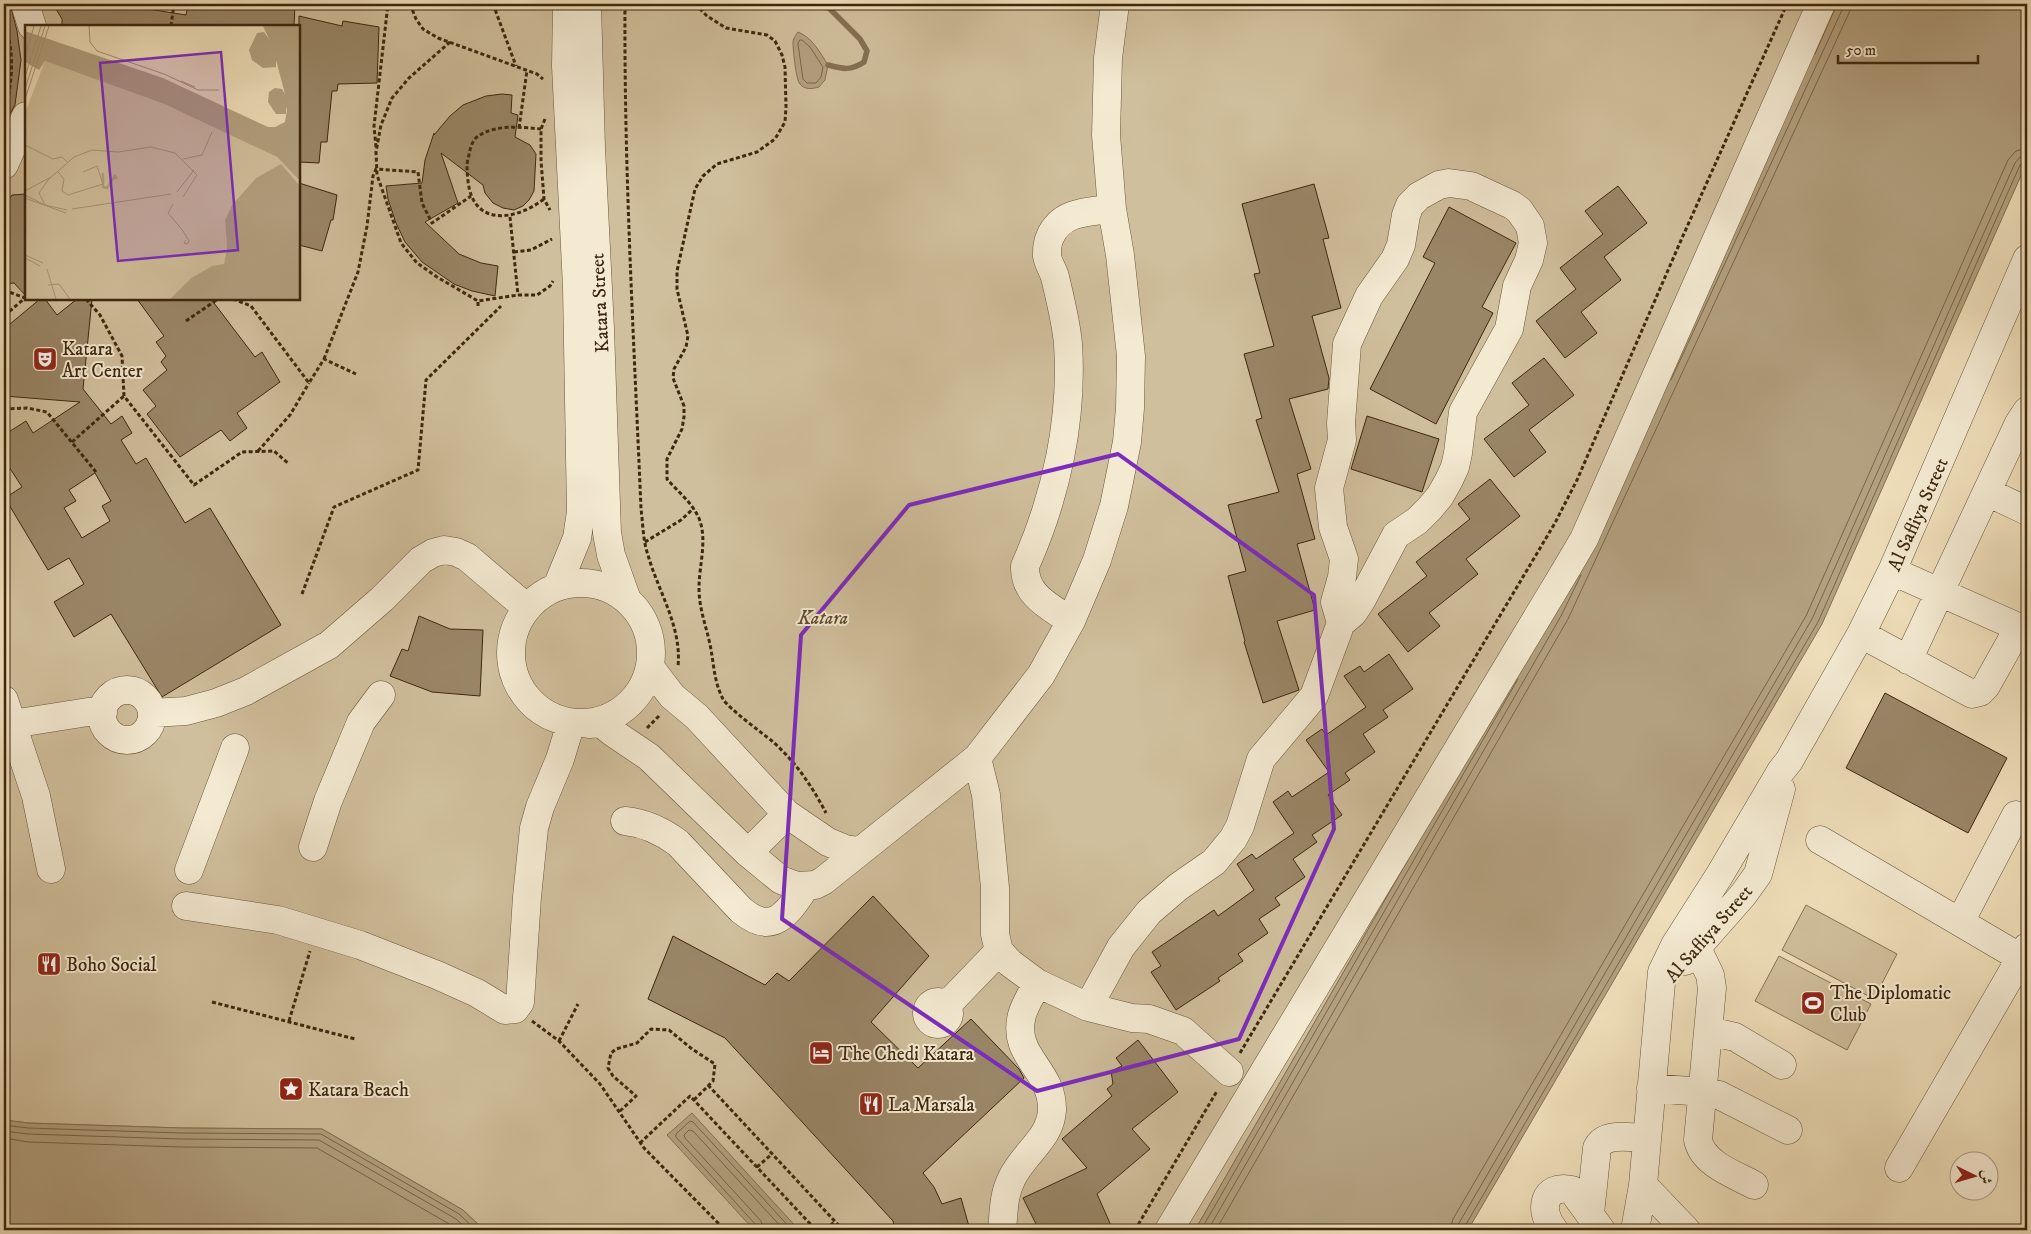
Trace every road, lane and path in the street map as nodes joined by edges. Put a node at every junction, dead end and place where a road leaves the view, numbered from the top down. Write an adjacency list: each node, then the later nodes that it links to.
1 (25, 4): 14 (street)
2 (174, 4): 15 (path)
3 (388, 4): 24 (path)
4 (410, 4): 16 (path)
5 (493, 4): 17 (path)
6 (567, 4): 61 (street, Katara Street)
7 (587, 4): 64 (street, Katara Street)
8 (625, 4): 59 (path)
9 (696, 4): 57 (path)
10 (1115, 4): 29 (street)
11 (1787, 4): 113 (path)
12 (1821, 4): 114 (street)
13 (4, 21): 20 (path)
14 (32, 25)
15 (171, 25)
16 (450, 42): 17 (path); 24 (path)
17 (516, 67): 18 (path)
18 (527, 70): 19 (path); 22 (path)
19 (548, 83)
20 (16, 111): 25 (street)
21 (548, 114): 23 (path)
22 (519, 128): 23 (path); 27 (path)
23 (541, 128): 28 (path)
24 (376, 152): 26 (path)
25 (4, 165)
26 (376, 168): 27 (path); 37 (path); 46 (path)
27 (472, 196): 31 (path)
28 (544, 199): 30 (path); 31 (path)
29 (1112, 209): 66 (street); 66 (street)
30 (552, 215)
31 (510, 217): 33 (path)
32 (557, 246): 33 (path)
33 (514, 252): 37 (path)
34 (2027, 259): 60 (street, Al Safliya Street)
35 (556, 274): 37 (path)
36 (4, 290): 38 (path)
37 (518, 295)
38 (25, 297)
39 (25, 298): 44 (path)
40 (87, 300): 49 (path)
41 (217, 300): 45 (path)
42 (236, 300): 48 (path)
43 (501, 306): 63 (path)
44 (4, 316)
45 (186, 321)
46 (324, 359): 47 (path); 48 (path)
47 (356, 374)
48 (309, 382): 53 (path)
49 (124, 396): 52 (path); 53 (path)
50 (4, 409): 52 (path)
51 (2027, 411): 56 (street)
52 (72, 442): 55 (path)
53 (258, 452): 54 (path)
54 (289, 464)
55 (96, 472)
56 (1987, 492): 58 (street); 62 (street)
57 (694, 508): 59 (path); 84 (path)
58 (2027, 511)
59 (645, 542): 73 (path)
60 (1892, 571): 62 (street); 69 (street, Al Safliya Street)
61 (557, 587): 64 (street); 65 (street)
62 (1940, 592): 68 (street); 70 (street)
63 (302, 594)
64 (627, 600): 71 (street)
65 (527, 608): 76 (street); 77 (street)
66 (1071, 621): 80 (street)
67 (1341, 624): 67 (street); 106 (street)
68 (2023, 629): 70 (street)
69 (1861, 634): 70 (street); 81 (street, Al Safliya Street)
70 (1908, 660)
71 (650, 667): 73 (street); 77 (street)
72 (381, 695): 87 (street)
73 (672, 696): 78 (path); 82 (street)
74 (8, 712): 75 (street); 90 (street)
75 (103, 712): 76 (street); 76 (street)
76 (152, 713)
77 (580, 724): 78 (street); 107 (street)
78 (628, 742): 89 (street)
79 (235, 748): 91 (street)
80 (977, 758): 88 (street); 99 (street)
81 (1790, 761): 92 (street, Al Safliya Street); 94 (street, Al Safliya Street)
82 (787, 814): 88 (street); 89 (street)
83 (2016, 815): 96 (street)
84 (828, 817)
85 (625, 822): 93 (street)
86 (1820, 840): 96 (street)
87 (313, 847)
88 (859, 851): 93 (street)
89 (748, 853): 93 (street)
90 (52, 869)
91 (189, 870)
92 (1719, 876): 94 (street); 102 (street, Al Safliya Street)
93 (806, 886)
94 (1743, 896): 98 (street, Al Safliya Street)
95 (186, 906): 97 (street)
96 (1960, 922): 100 (street)
97 (316, 932): 107 (street); 108 (path)
98 (1697, 948): 102 (street, Al Safliya Street); 109 (street)
99 (999, 952): 101 (street); 105 (street)
100 (2024, 952): 125 (street)
101 (1037, 984): 106 (street); 134 (street)
102 (1660, 989): 116 (street, Al Safliya Street)
103 (212, 1002): 108 (path)
104 (578, 1004): 111 (path)
105 (946, 1006)
106 (1088, 1007): 113 (street)
107 (515, 1009): 111 (path)
108 (289, 1021): 110 (path)
109 (1709, 1031): 112 (street); 117 (street)
110 (355, 1039)
111 (559, 1042): 119 (path)
112 (1782, 1064)
113 (1229, 1072): 114 (street); 135 (path)
114 (1259, 1083): 136 (street)
115 (708, 1085): 118 (path); 119 (path); 123 (path)
116 (1651, 1088): 117 (street); 121 (street, Al Safliya Street)
117 (1703, 1092): 120 (street); 127 (street)
118 (694, 1101): 122 (path); 124 (path)
119 (620, 1112): 122 (path)
120 (1788, 1130)
121 (1647, 1138): 126 (street, Al Safliya Street); 129 (street)
122 (640, 1143): 130 (path)
123 (772, 1154): 124 (path); 128 (path)
124 (757, 1167): 131 (path)
125 (1899, 1168)
126 (1643, 1184): 138 (street, Al Safliya Street); 139 (street)
127 (1754, 1185)
128 (834, 1222): 132 (path); 133 (path)
129 (1596, 1222): 137 (street)
130 (725, 1230)
131 (816, 1230)
132 (826, 1230)
133 (843, 1230)
134 (1002, 1230)
135 (1135, 1230)
136 (1169, 1230)
137 (1554, 1230)
138 (1636, 1230)
139 (1686, 1230)

